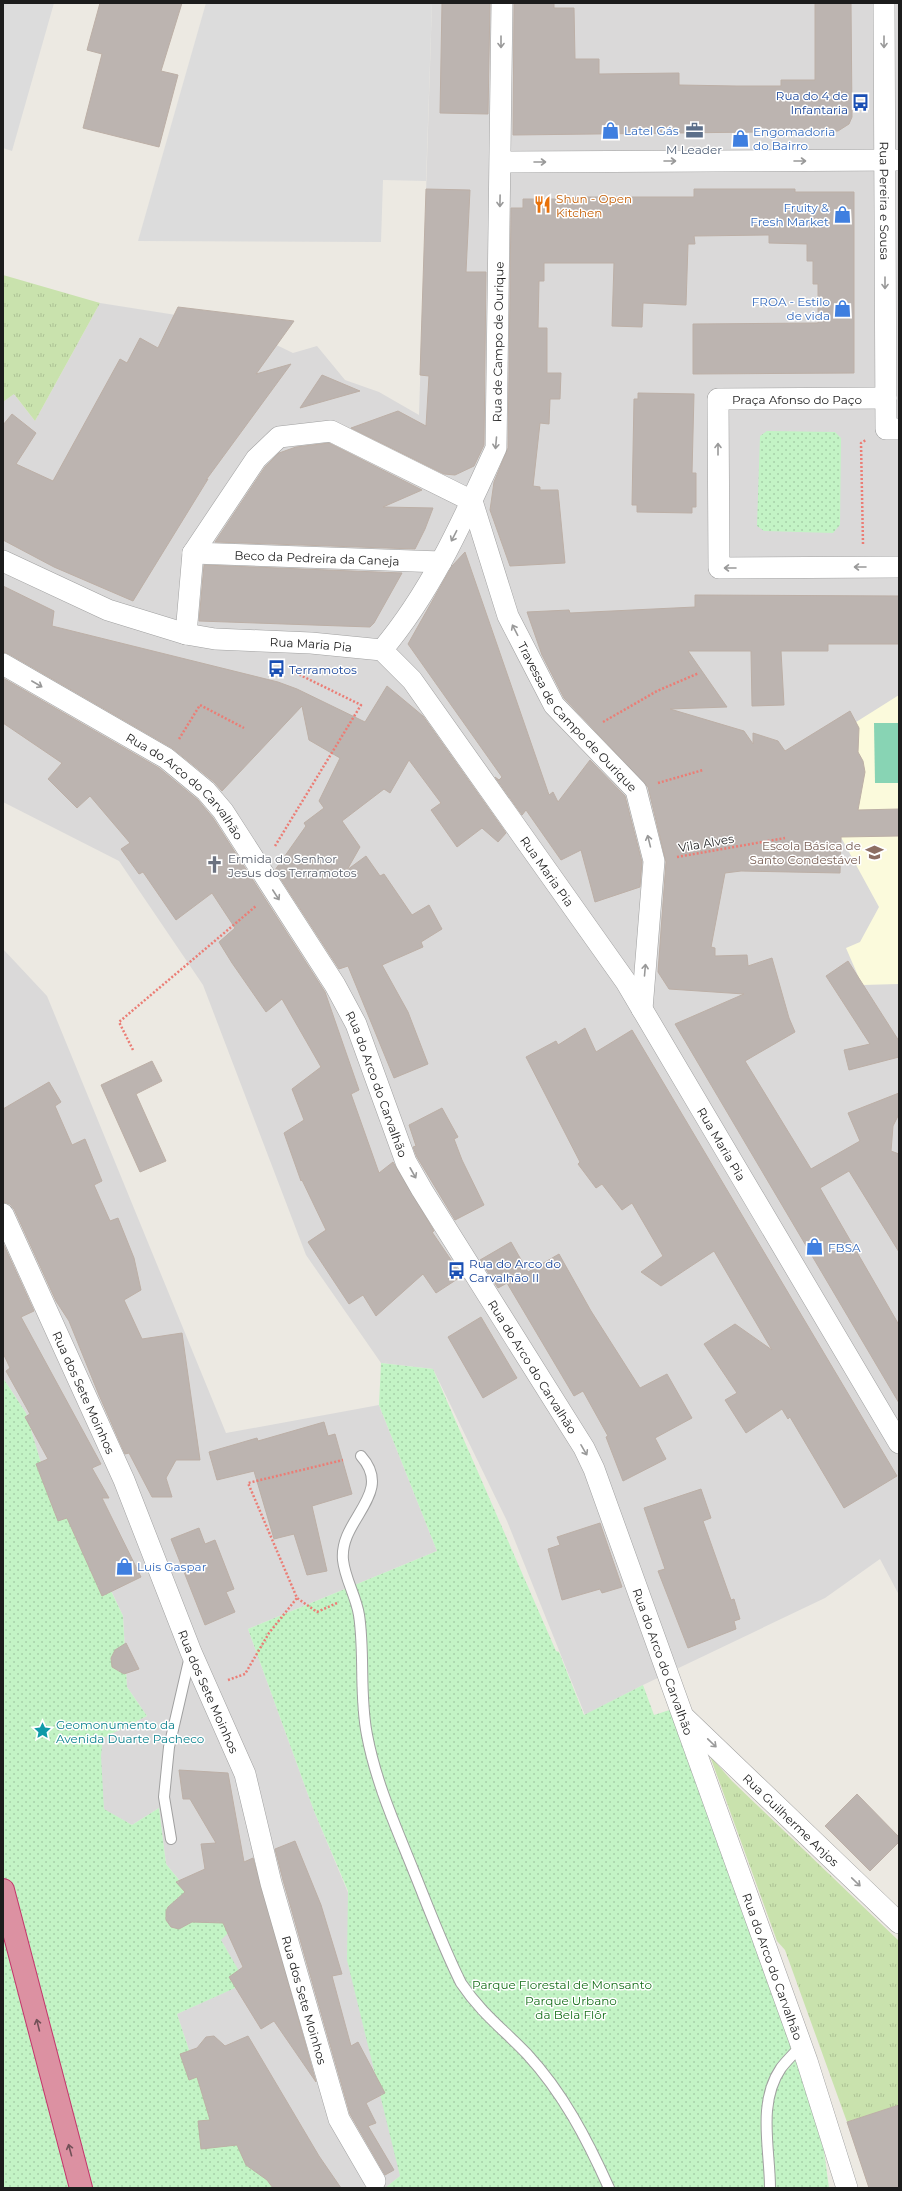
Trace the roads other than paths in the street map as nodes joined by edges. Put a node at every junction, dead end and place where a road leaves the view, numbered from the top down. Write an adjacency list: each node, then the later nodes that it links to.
1 (502, 3): 4 (street, Rua de Campo de Ourique, one-way to 4)
2 (884, 3): 3 (street, Rua Pereira e Sousa, one-way to 3)
3 (892, 160): 4 (street, one-way to 3); 5 (street, Rua Pereira e Sousa, one-way to 5)
4 (501, 162): 7 (street, Rua de Campo de Ourique, one-way to 7)
5 (886, 398): 6 (street); 11 (street, Praça Afonso do Paço, one-way to 5)
6 (892, 429)
7 (472, 501): 8 (street); 10 (street, Rua de Campo de Ourique, one-way to 10); 15 (street, Travessa de Campo de Ourique, one-way to 7)
8 (193, 553): 10 (street, Beco da Pedreira da Caneja); 12 (street)
9 (3, 561): 12 (street, Rua Maria Pia)
10 (441, 562): 13 (street, Rua de Campo de Ourique)
11 (899, 567)
12 (186, 634): 13 (street, Rua Maria Pia)
13 (382, 650): 15 (street, Rua Maria Pia)
14 (3, 664): 20 (street, Rua do Arco do Carvalhão, one-way to 20)
15 (642, 1009): 17 (street, Rua Maria Pia)
16 (3, 1214): 19 (street, Rua dos Sete Moinhos)
17 (899, 1443)
18 (361, 1456): 27 (lane)
19 (191, 1652): 21 (lane); 25 (street, Rua dos Sete Moinhos)
20 (683, 1716): 23 (street, Rua Guilherme Anjos, one-way to 23); 24 (street, Rua do Arco do Carvalhão)
21 (172, 1839)
22 (3, 1890): 26 (highway, one-way to 22)
23 (899, 1923)
24 (802, 2045): 28 (lane); 29 (street, Rua do Arco do Carvalhão)
25 (375, 2181)
26 (81, 2188)
27 (609, 2188)
28 (770, 2188)
29 (847, 2188)

